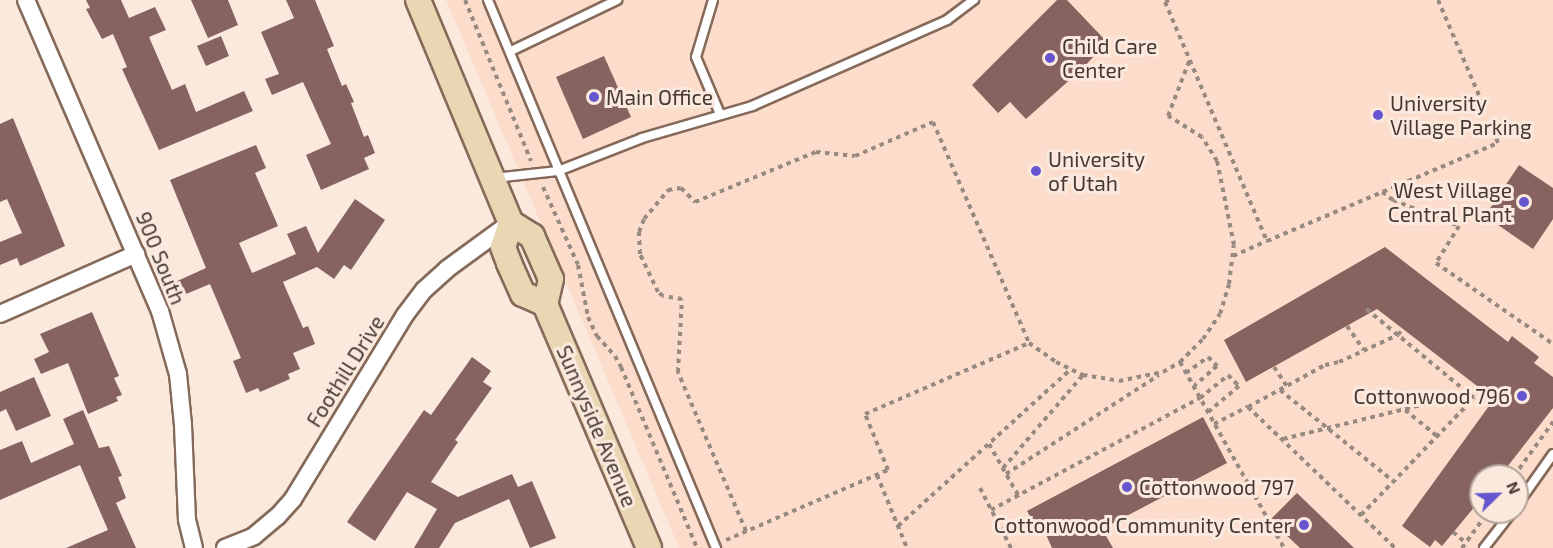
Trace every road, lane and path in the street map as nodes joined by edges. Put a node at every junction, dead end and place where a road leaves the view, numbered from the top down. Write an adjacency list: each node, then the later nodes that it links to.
1 (26, 0): 22 (street, 900 South)
2 (418, 0): 17 (main road)
3 (465, 0): 15 (path)
4 (488, 0): 10 (lane)
5 (617, 0): 10 (lane)
6 (713, 0): 13 (lane)
7 (974, 0): 13 (lane)
8 (1169, 0): 11 (path)
9 (1438, 0): 12 (path)
10 (511, 51): 16 (lane)
11 (1190, 59): 21 (path); 23 (path)
12 (1481, 100)
13 (720, 114): 16 (lane)
14 (1491, 124): 19 (path)
15 (529, 156)
16 (558, 171): 17 (lane); 70 (lane)
17 (494, 178): 20 (main road)
18 (544, 189): 74 (path)
19 (1382, 192): 21 (path); 30 (path)
20 (511, 223): 72 (street, Foothill Drive); 73 (main road, Sunnyside Avenue)
21 (1267, 241): 23 (path)
22 (136, 254): 25 (street); 71 (street, 900 South)
23 (1233, 256): 32 (path)
24 (1364, 307): 28 (path)
25 (0, 314)
26 (1347, 326): 31 (path)
27 (1402, 329): 28 (path)
28 (1398, 335): 31 (path); 42 (path)
29 (1029, 343): 34 (path); 57 (path); 67 (path)
30 (1553, 344)
31 (1364, 350): 38 (path)
32 (1180, 362): 35 (path); 36 (path)
33 (1274, 367): 38 (path)
34 (1071, 369): 37 (path); 52 (path)
35 (1163, 372): 37 (path); 56 (path)
36 (1186, 373): 39 (path); 39 (path)
37 (1083, 375): 55 (path)
38 (1287, 386): 40 (path)
39 (1194, 387): 43 (path)
40 (1280, 390): 44 (path); 49 (path)
41 (1482, 390): 42 (path)
42 (1469, 393): 45 (path); 50 (path)
43 (1200, 398): 46 (path); 46 (path); 61 (path)
44 (1248, 407): 48 (path); 51 (path)
45 (1404, 409): 49 (path); 50 (path)
46 (1208, 412): 48 (path)
47 (1553, 422): 54 (path)
48 (1214, 424): 77 (path)
49 (1325, 428): 51 (path); 58 (path)
50 (1437, 436): 58 (path)
51 (1282, 439): 63 (path)
52 (989, 444): 55 (path); 66 (path)
53 (1553, 454): 60 (lane)
54 (1523, 464)
55 (1003, 468): 56 (path)
56 (1006, 474): 61 (path)
57 (877, 475): 66 (path); 67 (path)
58 (1393, 481): 63 (path)
59 (980, 488): 62 (path)
60 (1529, 488)
61 (1018, 495): 62 (path)
62 (991, 510): 76 (path)
63 (1360, 515): 78 (path)
64 (1479, 524): 69 (path)
65 (1503, 524): 80 (lane)
66 (898, 526): 75 (path)
67 (746, 531): 70 (path)
68 (1453, 532): 69 (path)
69 (1466, 543): 79 (path)
70 (716, 547)
71 (194, 548)
72 (225, 548)
73 (649, 548)
74 (697, 548)
75 (908, 548)
76 (1011, 548)
77 (1284, 548)
78 (1395, 548)
79 (1462, 548)
80 (1484, 548)

